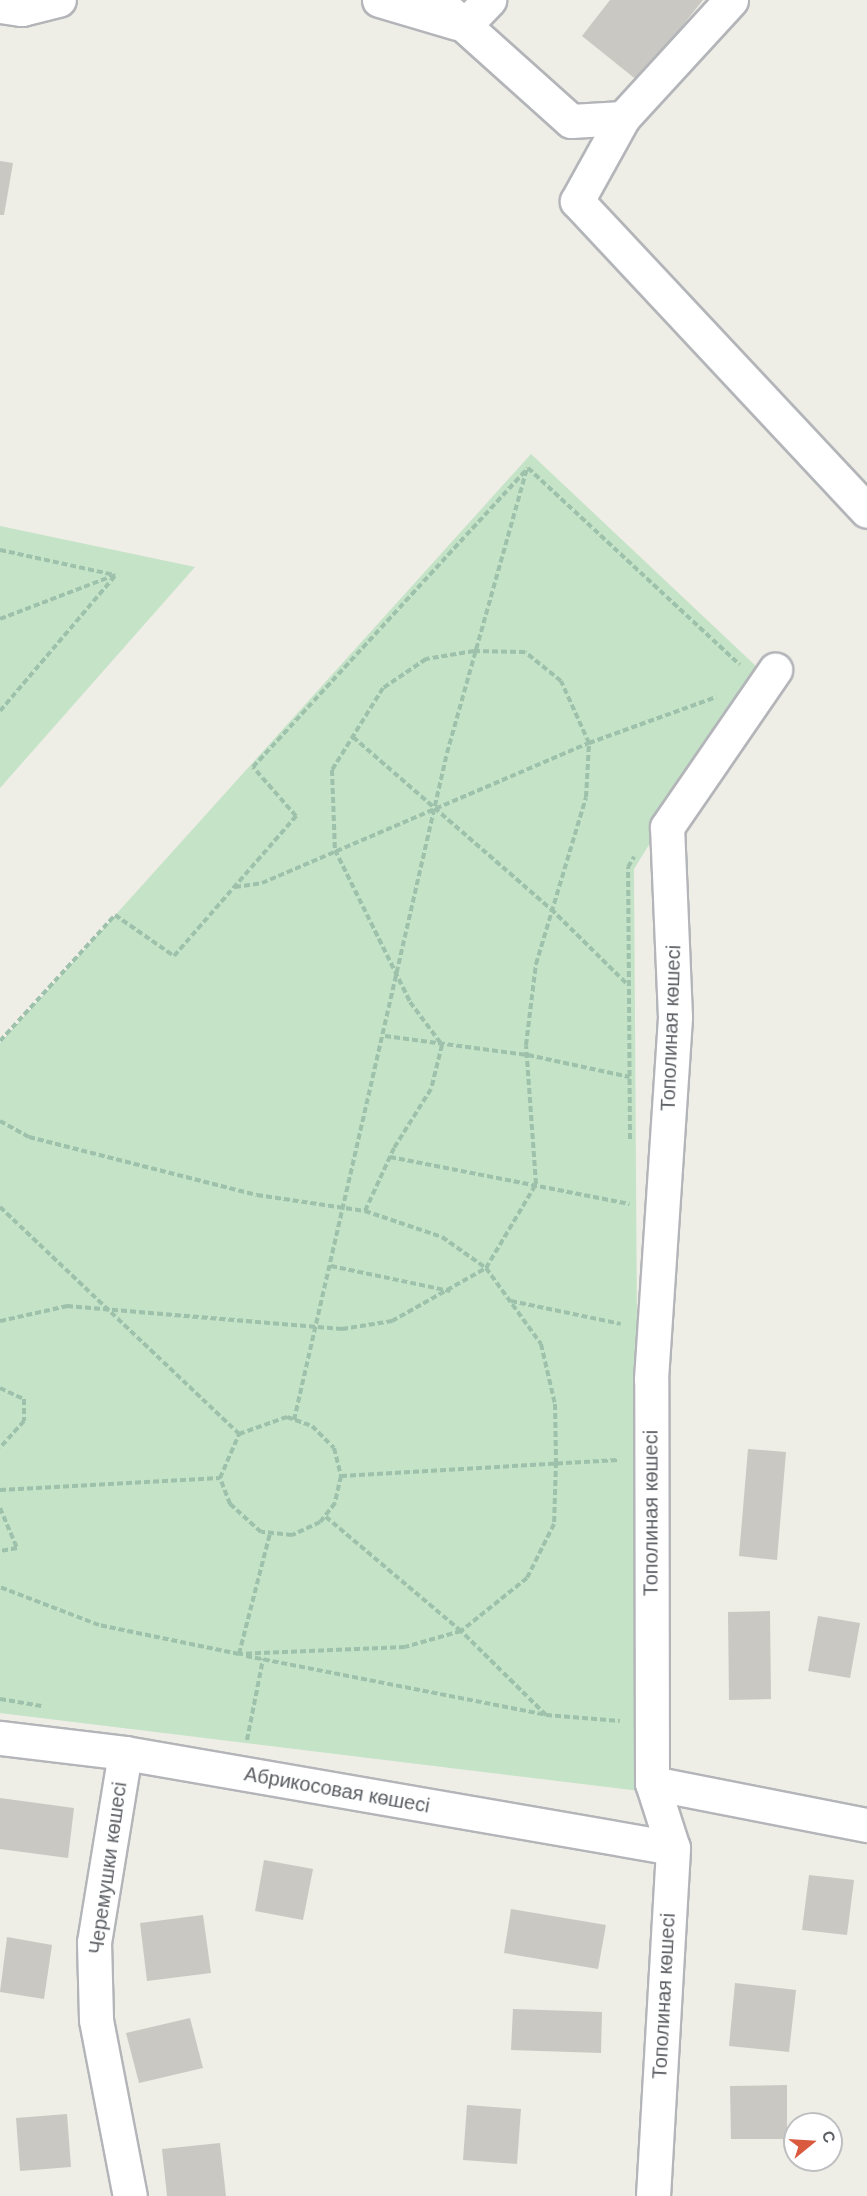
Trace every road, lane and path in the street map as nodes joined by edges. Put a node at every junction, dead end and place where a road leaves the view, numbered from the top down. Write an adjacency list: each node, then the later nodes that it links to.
1 (59, 0): 6 (street)
2 (379, 0): 7 (street)
3 (436, 0): 7 (street)
4 (489, 0): 7 (street)
5 (731, 0): 8 (street)
6 (0, 6)
7 (465, 25): 8 (street)
8 (623, 118): 10 (street)
9 (528, 468): 14 (path); 15 (path); 23 (path)
10 (867, 511)
11 (0, 550): 12 (path)
12 (115, 575): 13 (path); 17 (path)
13 (0, 619)
14 (474, 651): 18 (path); 19 (path); 20 (path)
15 (761, 671): 72 (street, Тополиная көшесі)
16 (726, 693): 19 (path)
17 (0, 711)
18 (353, 737): 20 (path); 22 (path)
19 (589, 742): 20 (path); 24 (path)
20 (435, 808): 22 (path); 24 (path); 25 (path)
21 (640, 847): 26 (path)
22 (335, 850): 23 (path); 25 (path)
23 (234, 887): 28 (path)
24 (551, 909): 26 (path); 30 (path)
25 (399, 980): 27 (path); 29 (path)
26 (629, 986): 31 (path)
27 (385, 1036): 29 (path); 39 (path)
28 (0, 1041)
29 (442, 1046): 30 (path); 34 (path)
30 (528, 1055): 31 (path); 35 (path)
31 (630, 1077): 33 (path)
32 (0, 1121): 39 (path)
33 (631, 1147)
34 (390, 1157): 35 (path); 40 (path)
35 (536, 1184): 37 (path); 43 (path)
36 (631, 1193): 37 (path)
37 (631, 1204): 41 (path)
38 (0, 1207): 46 (path)
39 (343, 1208): 40 (path); 42 (path)
40 (365, 1211): 43 (path)
41 (631, 1216)
42 (331, 1266): 44 (path); 49 (path)
43 (486, 1268): 44 (path); 45 (path)
44 (451, 1291): 49 (path)
45 (510, 1301): 48 (path); 55 (path)
46 (109, 1310): 47 (path); 49 (path); 52 (path)
47 (0, 1321)
48 (633, 1326)
49 (318, 1327): 51 (path)
50 (0, 1388): 53 (path)
51 (294, 1420): 52 (path); 56 (path)
52 (239, 1434): 57 (path)
53 (0, 1448)
54 (631, 1460): 55 (path)
55 (556, 1462): 56 (path); 64 (path)
56 (341, 1476): 60 (path)
57 (220, 1478): 58 (path); 61 (path)
58 (0, 1490)
59 (0, 1508): 62 (path)
60 (325, 1516): 61 (path); 64 (path)
61 (270, 1533): 65 (path)
62 (0, 1551)
63 (0, 1587): 65 (path)
64 (461, 1631): 65 (path); 66 (path)
65 (239, 1654): 66 (path)
66 (263, 1659): 70 (path)
67 (0, 1699): 68 (path)
68 (47, 1707)
69 (0, 1738): 71 (street, Абрикосовая көшесі)
70 (235, 1741)
71 (125, 1753): 74 (street, Абрикосовая көшесі); 75 (street, Черемушки көшесі)
72 (652, 1783): 73 (street); 74 (street, Тополиная көшесі)
73 (867, 1825)
74 (673, 1848): 76 (street, Тополиная көшесі)
75 (130, 2196)
76 (653, 2196)

